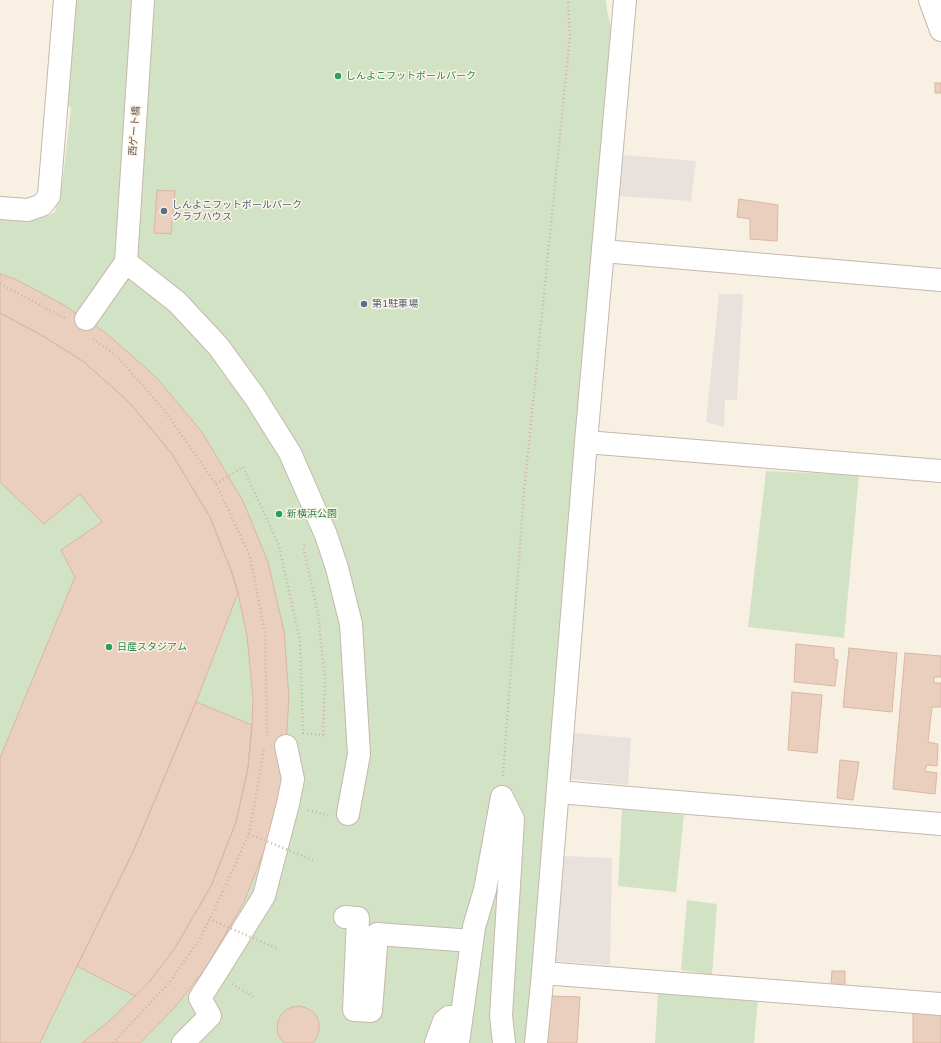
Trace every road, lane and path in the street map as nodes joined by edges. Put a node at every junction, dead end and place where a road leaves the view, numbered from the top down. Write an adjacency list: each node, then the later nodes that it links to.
1 (65, 0): 7 (street)
2 (143, 0): 9 (street, 西ゲート橋)
3 (568, 0): 20 (path)
4 (625, 0): 8 (street)
5 (930, 0): 6 (street)
6 (941, 30)
7 (0, 208)
8 (603, 251): 10 (street); 13 (street)
9 (126, 262): 12 (street); 16 (street)
10 (941, 280)
11 (0, 284): 12 (path)
12 (82, 326): 15 (path)
13 (586, 442): 14 (street); 19 (street)
14 (941, 471)
15 (216, 484): 16 (path); 17 (path)
16 (326, 535): 22 (street)
17 (276, 743): 21 (street)
18 (265, 748): 24 (path)
19 (558, 792): 23 (street); 30 (street)
20 (502, 797): 28 (street); 37 (street)
21 (288, 804): 22 (path); 34 (street)
22 (340, 815)
23 (941, 824)
24 (249, 834): 25 (path, bridge); 27 (path)
25 (315, 861)
26 (352, 917): 28 (street)
27 (209, 920): 29 (path, bridge); 33 (path)
28 (472, 941): 32 (street)
29 (276, 948)
30 (544, 974): 31 (street); 38 (street)
31 (941, 1004)
32 (461, 1017): 35 (street); 36 (street)
33 (113, 1043)
34 (183, 1043)
35 (436, 1043)
36 (458, 1043)
37 (504, 1043)
38 (536, 1043)

